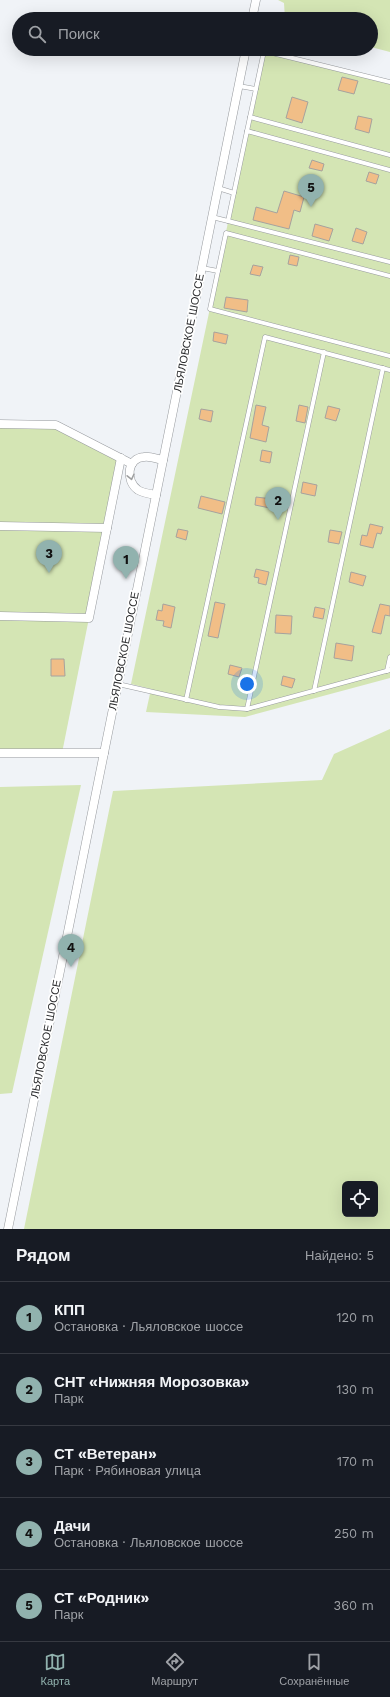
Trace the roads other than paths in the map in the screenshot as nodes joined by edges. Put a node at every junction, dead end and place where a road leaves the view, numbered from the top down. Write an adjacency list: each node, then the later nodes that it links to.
1 (256, 0): 2 (street)
2 (254, 12)
3 (245, 56): 7 (street, ЛЬЯЛОВСКОЕ ШОССЕ)
4 (263, 56): 8 (lane)
5 (284, 56): 6 (lane)
6 (390, 82)
7 (239, 86): 8 (lane); 13 (street, ЛЬЯЛОВСКОЕ ШОССЕ)
8 (256, 89): 9 (lane)
9 (250, 117): 10 (lane); 11 (lane)
10 (247, 131): 12 (lane); 14 (lane)
11 (390, 156)
12 (390, 170)
13 (218, 188): 14 (lane); 15 (street, ЛЬЯЛОВСКОЕ ШОССЕ)
14 (234, 192): 16 (lane)
15 (212, 217): 16 (lane); 18 (street, ЛЬЯЛОВСКОЕ ШОССЕ)
16 (228, 221): 17 (lane)
17 (390, 262)
18 (202, 268): 19 (lane); 27 (street, ЛЬЯЛОВСКОЕ ШОССЕ)
19 (218, 271): 20 (lane); 22 (lane)
20 (390, 276)
21 (324, 352): 23 (lane); 37 (lane); 38 (lane)
22 (390, 356)
23 (383, 368): 24 (lane); 36 (lane)
24 (390, 370)
25 (0, 424): 26 (street)
26 (121, 458): 28 (street); 31 (street)
27 (163, 460): 28 (street); 29 (street, ЛЬЯЛОВСКОЕ ШОССЕ)
28 (132, 464): 29 (street, one-way to 29)
29 (156, 495): 35 (street, ЛЬЯЛОВСКОЕ ШОССЕ)
30 (0, 526): 31 (street)
31 (107, 528): 32 (street)
32 (0, 616)
33 (390, 657): 34 (lane)
34 (389, 671): 36 (lane)
35 (118, 684): 37 (lane); 40 (street, ЛЬЯЛОВСКОЕ ШОССЕ)
36 (314, 691): 38 (lane)
37 (186, 700): 38 (lane)
38 (247, 709)
39 (0, 753): 40 (street)
40 (104, 753): 41 (street, ЛЬЯЛОВСКОЕ ШОССЕ)
41 (8, 1229)

